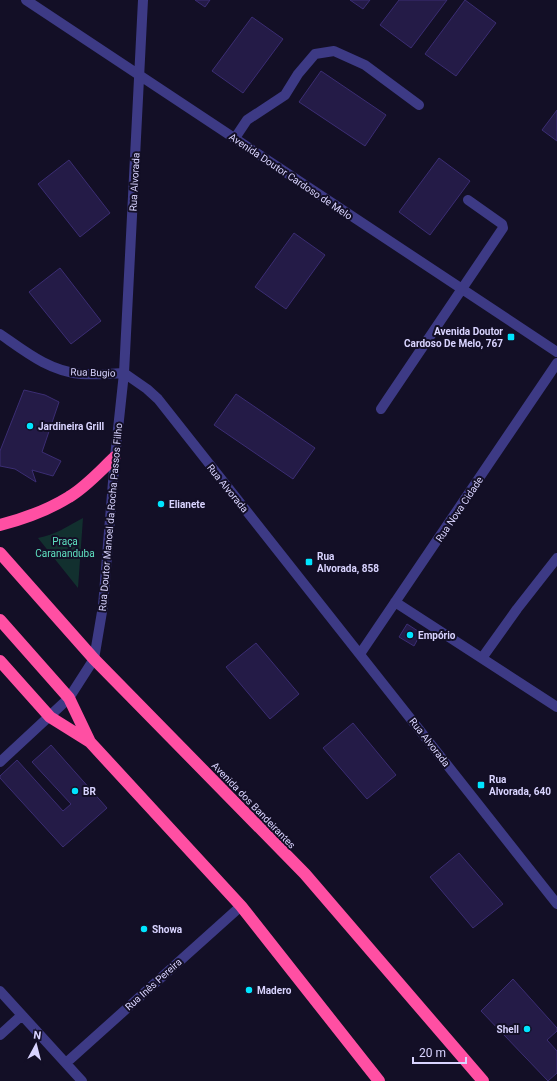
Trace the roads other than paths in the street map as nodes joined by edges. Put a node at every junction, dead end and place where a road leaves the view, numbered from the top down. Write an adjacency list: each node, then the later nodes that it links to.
1 (26, 0): 3 (street, Avenida Doutor Cardoso de Melo)
2 (143, 0): 3 (street, Rua Alvorada)
3 (140, 75): 5 (street, Avenida Doutor Cardoso de Melo); 11 (street, Rua Alvorada)
4 (419, 105): 5 (street)
5 (235, 138): 7 (street, Avenida Doutor Cardoso de Melo)
6 (468, 200): 7 (street)
7 (462, 289): 9 (street, Avenida Doutor Cardoso de Melo); 12 (street)
8 (0, 334): 11 (street, Rua Bugio)
9 (557, 352)
10 (557, 363): 17 (street, Rua Nova Cidade)
11 (124, 374): 13 (street, Rua Doutor Manoel da Rocha Passos Filho); 19 (street, Rua Alvorada)
12 (382, 409)
13 (115, 457): 14 (highway); 21 (street, Rua Doutor Manoel da Rocha Passos Filho)
14 (0, 525)
15 (0, 553): 21 (highway, Avenida dos Bandeirantes)
16 (557, 558): 20 (street)
17 (395, 602): 19 (street, Rua Nova Cidade); 20 (street)
18 (0, 620): 23 (highway)
19 (360, 654): 28 (street, Rua Alvorada)
20 (482, 658): 24 (street)
21 (94, 659): 23 (street); 36 (highway, Avenida dos Bandeirantes)
22 (0, 661): 25 (highway)
23 (69, 698): 25 (street); 26 (highway)
24 (557, 707)
25 (50, 717): 26 (highway); 27 (street)
26 (90, 742): 29 (highway)
27 (0, 762)
28 (557, 904)
29 (241, 906): 33 (street, Rua Inês Pereira); 35 (highway)
30 (0, 991): 31 (street)
31 (22, 1015): 32 (street); 33 (street)
32 (0, 1035)
33 (66, 1063): 34 (street)
34 (82, 1081)
35 (379, 1081)
36 (483, 1081)

